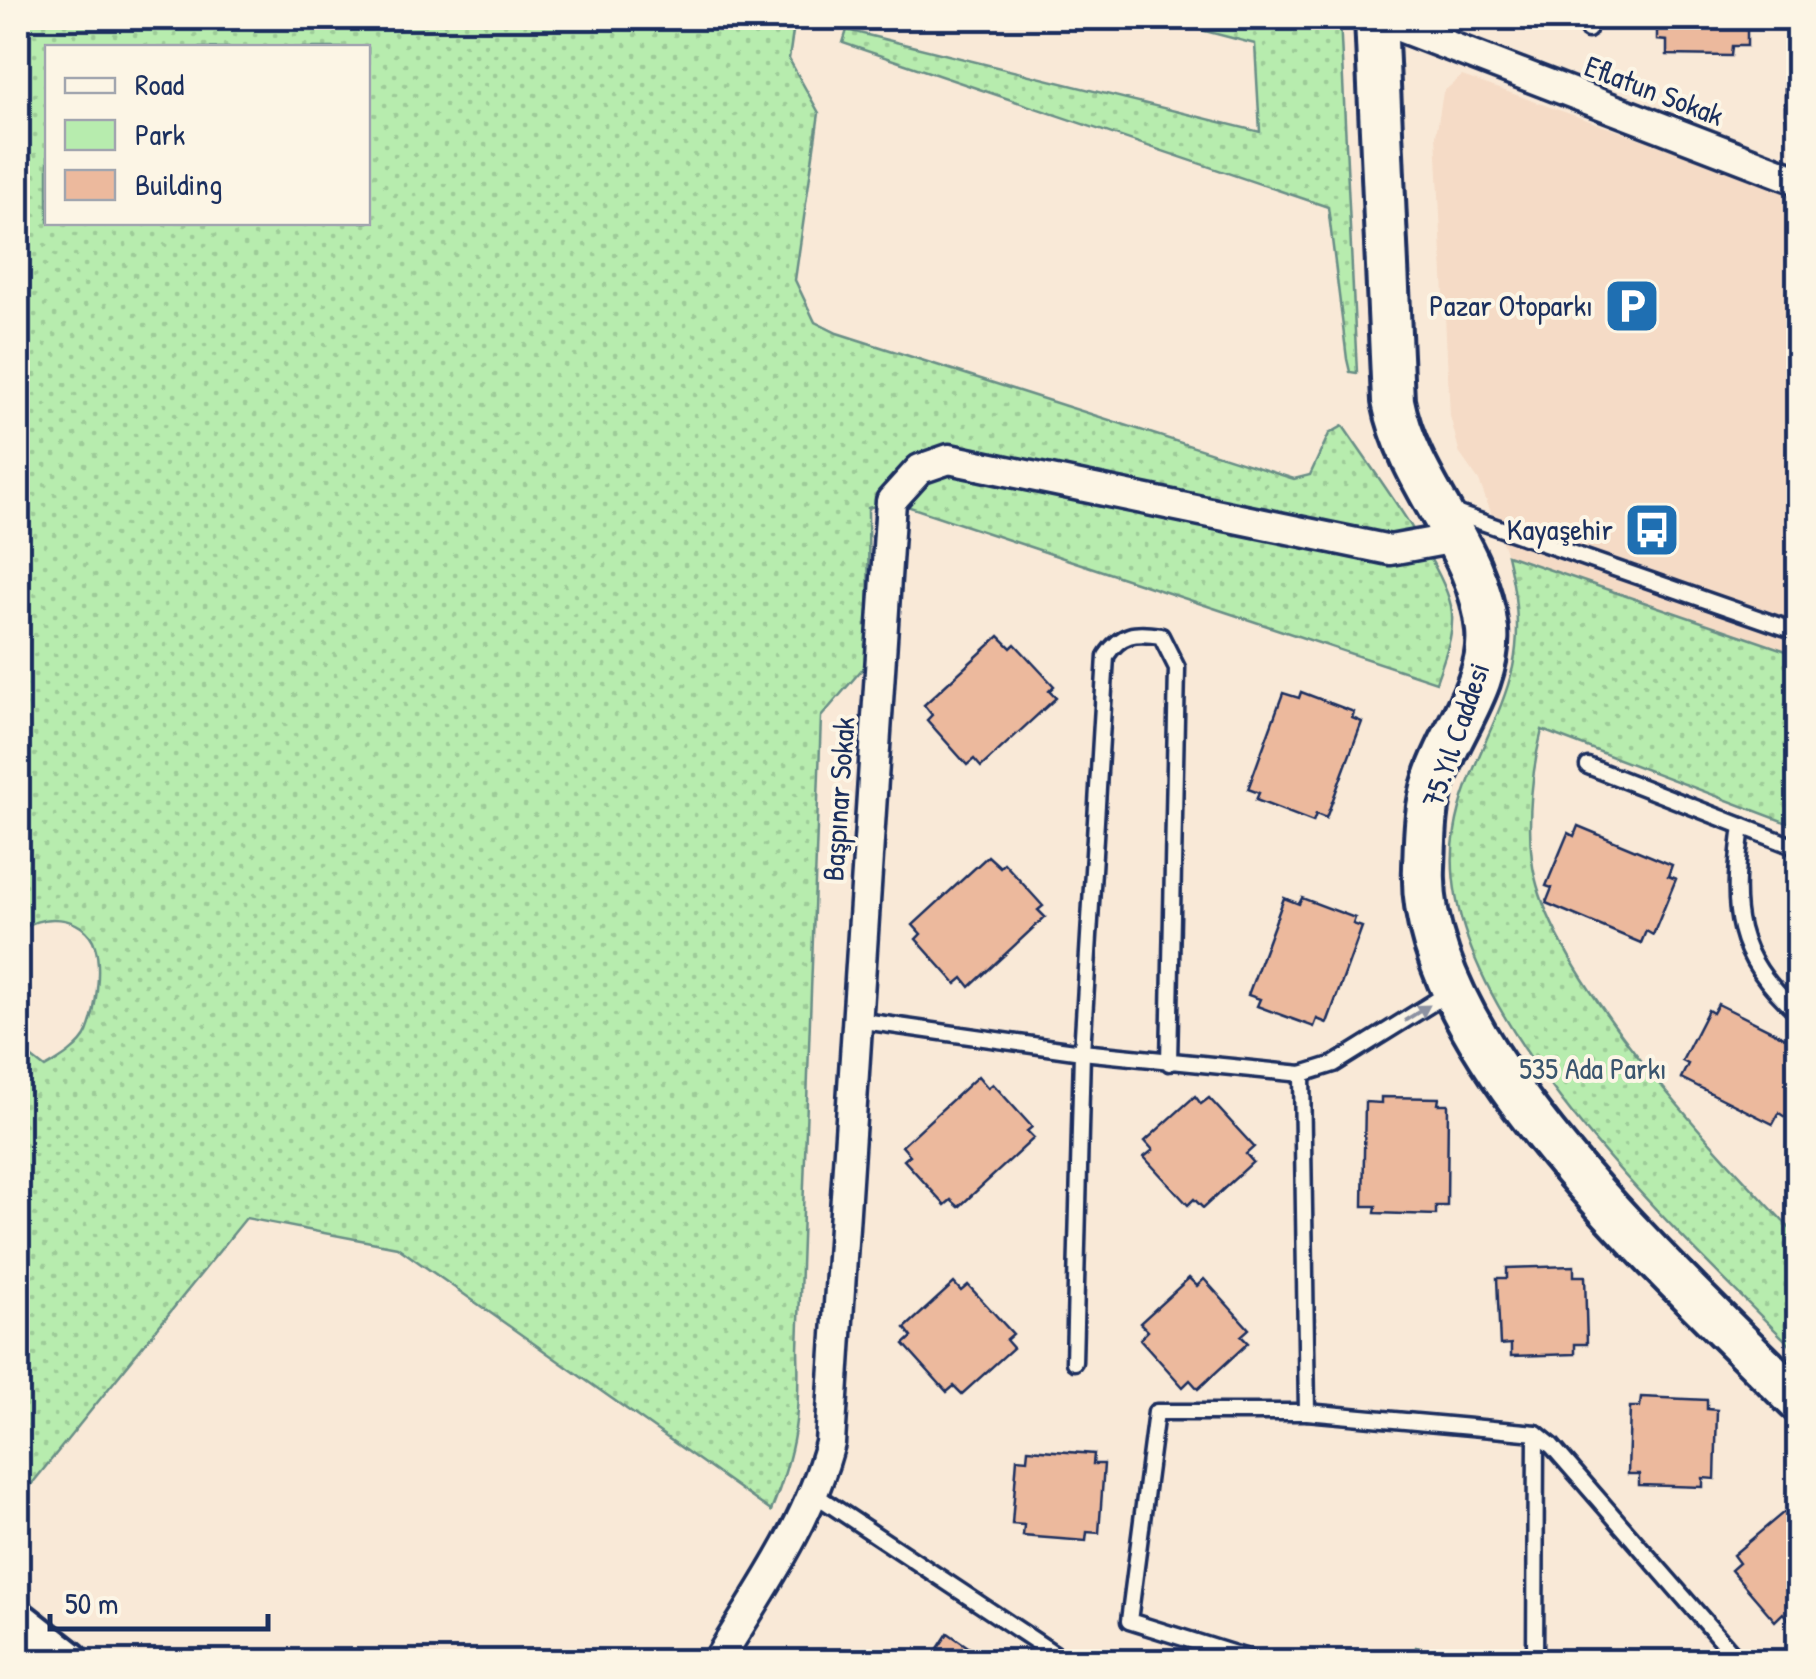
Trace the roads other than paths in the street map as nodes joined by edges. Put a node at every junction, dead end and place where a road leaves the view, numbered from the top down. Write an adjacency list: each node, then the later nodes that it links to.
1 (1376, 18): 4 (street, Eflatun Sokak); 5 (street, 75.Yıl Caddesi)
2 (1795, 18): 3 (lane)
3 (1794, 113)
4 (1798, 180)
5 (1445, 522): 6 (lane); 10 (street, 75.Yıl Caddesi); 12 (street, Başpınar Sokak)
6 (1798, 632)
7 (1588, 766): 8 (lane)
8 (1742, 826): 9 (lane); 11 (lane)
9 (1798, 848)
10 (1454, 990): 15 (lane, one-way to 10); 17 (street, 75.Yıl Caddesi)
11 (1798, 1013)
12 (856, 1020): 13 (lane); 20 (street, Başpınar Sokak)
13 (1082, 1052): 14 (lane); 14 (lane); 16 (lane)
14 (1169, 1063): 15 (lane)
15 (1302, 1074): 18 (lane)
16 (1074, 1362)
17 (1798, 1401)
18 (1307, 1412): 19 (lane); 22 (lane)
19 (1536, 1434): 26 (lane); 27 (lane)
20 (814, 1494): 24 (street, Başpınar Sokak); 25 (lane)
21 (18, 1622): 23 (street)
22 (1254, 1660)
23 (69, 1662)
24 (716, 1662)
25 (1067, 1662)
26 (1536, 1662)
27 (1740, 1662)

